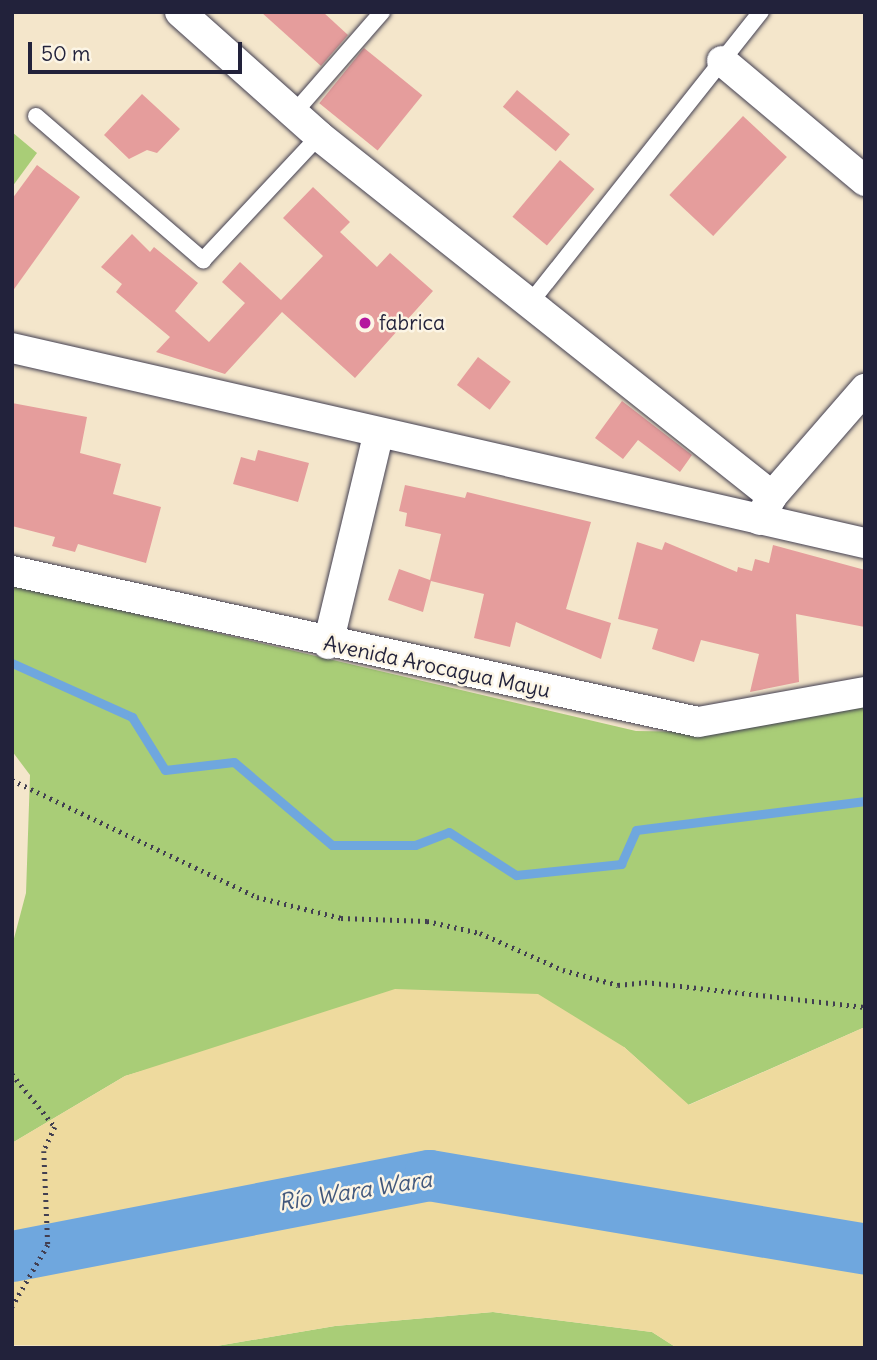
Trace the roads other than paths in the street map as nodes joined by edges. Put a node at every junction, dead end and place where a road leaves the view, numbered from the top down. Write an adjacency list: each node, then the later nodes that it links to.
1 (180, 12): 5 (street)
2 (382, 12): 5 (lane)
3 (761, 12): 4 (lane)
4 (722, 61): 8 (street); 9 (lane)
5 (294, 113): 7 (street)
6 (36, 116): 7 (lane)
7 (319, 136): 9 (street)
8 (865, 181)
9 (530, 303): 13 (street)
10 (12, 348): 12 (street)
11 (865, 389): 13 (street)
12 (378, 436): 13 (street); 16 (street)
13 (765, 508): 14 (street)
14 (865, 543)
15 (12, 571): 16 (street, Avenida Arocagua Mayu)
16 (328, 643): 17 (street, Avenida Arocagua Mayu)
17 (865, 691)

